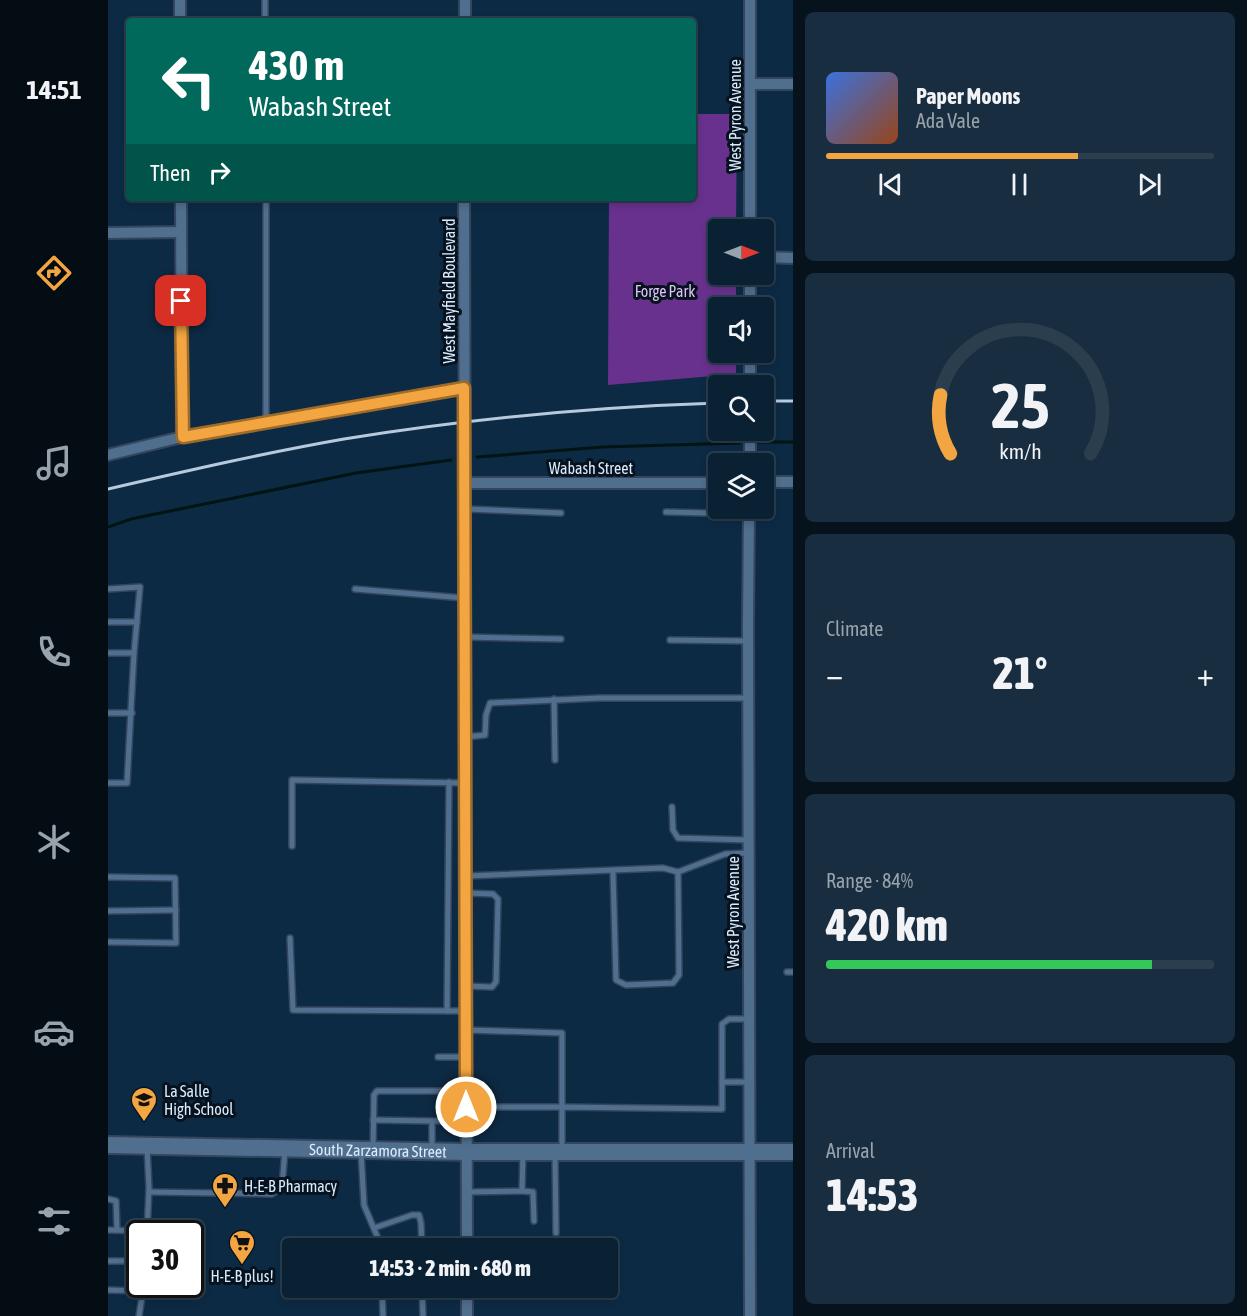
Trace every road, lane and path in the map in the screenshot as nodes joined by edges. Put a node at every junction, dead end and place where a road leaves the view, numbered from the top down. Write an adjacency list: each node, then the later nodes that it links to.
1 (180, 0): 5 (street)
2 (265, 0): 6 (lane)
3 (465, 0): 7 (street)
4 (750, 0): 8 (street, West Pyron Avenue)
5 (180, 18)
6 (265, 18)
7 (465, 18)
8 (750, 84): 9 (street); 13 (street, West Pyron Avenue)
9 (792, 84)
10 (181, 201): 14 (street)
11 (266, 201): 19 (lane)
12 (464, 201): 18 (street, West Mayfield Boulevard)
13 (750, 219)
14 (181, 232): 15 (street); 20 (street)
15 (108, 233)
16 (774, 257): 17 (street)
17 (792, 258)
18 (464, 388): 19 (street); 23 (street, West Mayfield Boulevard)
19 (266, 423): 20 (street)
20 (183, 437): 21 (street)
21 (108, 455)
22 (792, 482): 25 (street)
23 (464, 483): 24 (street, Wabash Street); 26 (street, West Mayfield Boulevard)
24 (708, 483)
25 (774, 483)
26 (464, 509): 29 (lane); 33 (street, West Mayfield Boulevard)
27 (708, 511): 28 (lane)
28 (666, 512)
29 (561, 513)
30 (749, 519): 39 (street, West Pyron Avenue)
31 (108, 589): 35 (lane)
32 (355, 589): 33 (lane)
33 (464, 598): 36 (street, West Mayfield Boulevard)
34 (108, 622): 35 (lane)
35 (137, 622): 40 (lane)
36 (465, 637): 37 (lane); 46 (street, West Mayfield Boulevard)
37 (561, 639)
38 (669, 640): 39 (lane)
39 (748, 641): 42 (street, West Pyron Avenue)
40 (134, 653): 41 (lane); 45 (lane)
41 (108, 654)
42 (748, 698): 43 (lane); 52 (street, West Pyron Avenue)
43 (554, 699): 46 (lane); 47 (lane)
44 (108, 713): 45 (lane)
45 (132, 713): 49 (lane)
46 (465, 737): 50 (street, West Mayfield Boulevard)
47 (555, 760)
48 (449, 782): 50 (lane); 53 (lane); 65 (lane)
49 (108, 783)
50 (465, 783): 57 (street, West Mayfield Boulevard)
51 (672, 807): 52 (lane)
52 (748, 840): 54 (street, West Pyron Avenue)
53 (292, 846)
54 (748, 853): 56 (lane); 67 (street, West Pyron Avenue)
55 (614, 872): 56 (lane); 56 (lane); 57 (lane)
56 (678, 872)
57 (466, 876): 59 (street, West Mayfield Boulevard)
58 (108, 877): 60 (lane)
59 (466, 893): 64 (street, West Mayfield Boulevard); 64 (lane)
60 (176, 910): 61 (lane); 63 (lane)
61 (108, 911)
62 (290, 938): 65 (lane)
63 (108, 942)
64 (466, 986): 66 (street, West Mayfield Boulevard)
65 (447, 1011): 66 (lane)
66 (466, 1011): 68 (street, West Mayfield Boulevard)
67 (748, 1019): 71 (lane); 72 (street, West Pyron Avenue)
68 (466, 1030): 70 (street, West Mayfield Boulevard); 76 (lane)
69 (438, 1057): 70 (lane)
70 (466, 1057): 74 (street, West Mayfield Boulevard)
71 (722, 1082): 72 (lane); 76 (lane)
72 (748, 1082): 87 (street, West Pyron Avenue)
73 (451, 1091): 74 (lane); 77 (lane); 78 (lane)
74 (466, 1091): 75 (street, West Mayfield Boulevard)
75 (466, 1107): 76 (lane); 84 (street, West Mayfield Boulevard)
76 (562, 1107): 86 (lane)
77 (373, 1120): 78 (lane); 82 (lane)
78 (432, 1121): 83 (lane)
79 (108, 1145): 80 (main road, South Zarzamora Street)
80 (147, 1146): 81 (main road, South Zarzamora Street); 90 (lane)
81 (285, 1148): 82 (main road, South Zarzamora Street); 93 (lane)
82 (367, 1150): 83 (main road, South Zarzamora Street); 97 (lane)
83 (432, 1151): 84 (main road, South Zarzamora Street)
84 (467, 1152): 85 (main road, South Zarzamora Street); 91 (street, West Mayfield Boulevard)
85 (523, 1152): 86 (main road, South Zarzamora Street); 89 (lane)
86 (559, 1152): 87 (main road, South Zarzamora Street); 101 (lane)
87 (749, 1152): 88 (main road, South Zarzamora Street); 117 (street, West Pyron Avenue)
88 (792, 1152)
89 (522, 1191): 91 (lane); 96 (lane)
90 (149, 1192): 92 (lane); 95 (lane)
91 (467, 1192): 104 (street, West Mayfield Boulevard)
92 (216, 1193)
93 (228, 1193)
94 (108, 1199): 99 (lane)
95 (148, 1220)
96 (534, 1221)
97 (374, 1228): 102 (lane); 103 (lane)
98 (108, 1230): 99 (lane)
99 (117, 1230): 100 (lane)
100 (126, 1231)
101 (556, 1233)
102 (378, 1238)
103 (422, 1238)
104 (467, 1238)
105 (108, 1261): 106 (lane)
106 (126, 1261)
107 (126, 1288): 108 (lane)
108 (108, 1290)
109 (141, 1298): 113 (lane)
110 (382, 1298): 114 (lane)
111 (422, 1298): 115 (lane)
112 (467, 1298): 116 (street)
113 (139, 1316)
114 (383, 1316)
115 (423, 1316)
116 (467, 1316)
117 (750, 1316)

